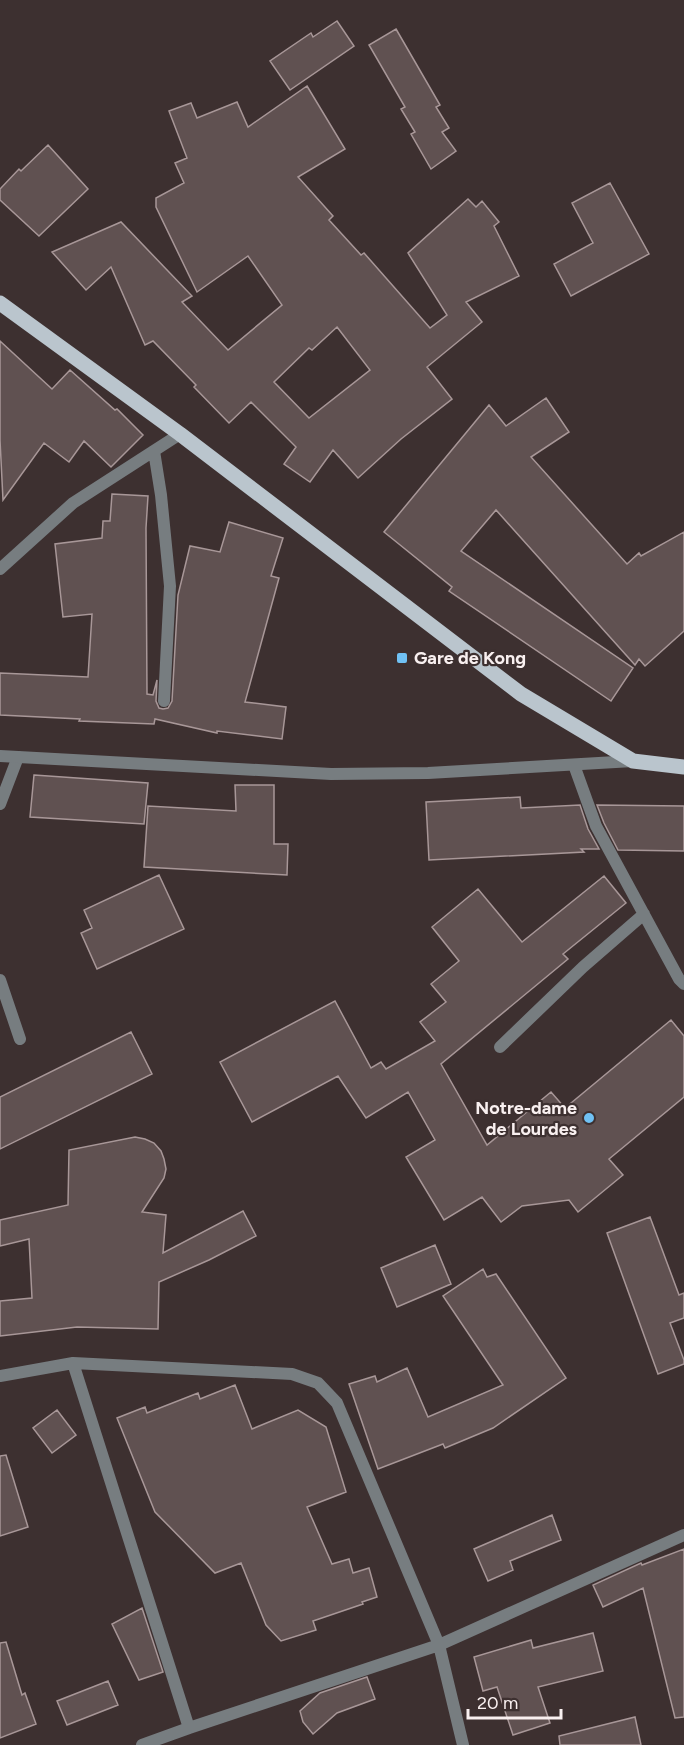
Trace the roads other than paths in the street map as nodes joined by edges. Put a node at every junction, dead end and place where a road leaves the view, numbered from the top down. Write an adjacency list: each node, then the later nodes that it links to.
1 (0, 303): 2 (main road)
2 (180, 434): 3 (street); 8 (main road)
3 (154, 451): 4 (street); 5 (street)
4 (0, 569)
5 (164, 701)
6 (0, 756): 7 (street)
7 (18, 757): 9 (street); 11 (street)
8 (633, 762): 9 (street); 10 (main road)
9 (574, 765): 12 (street)
10 (684, 767)
11 (0, 804)
12 (644, 914): 14 (street); 16 (street)
13 (0, 980): 15 (street)
14 (684, 984)
15 (20, 1039)
16 (500, 1047)
17 (73, 1363): 18 (street); 20 (street); 21 (street)
18 (0, 1376)
19 (684, 1535): 20 (street)
20 (439, 1645): 21 (street); 24 (street)
21 (189, 1728): 22 (street)
22 (174, 1739): 23 (street)
23 (142, 1745)
24 (463, 1745)

